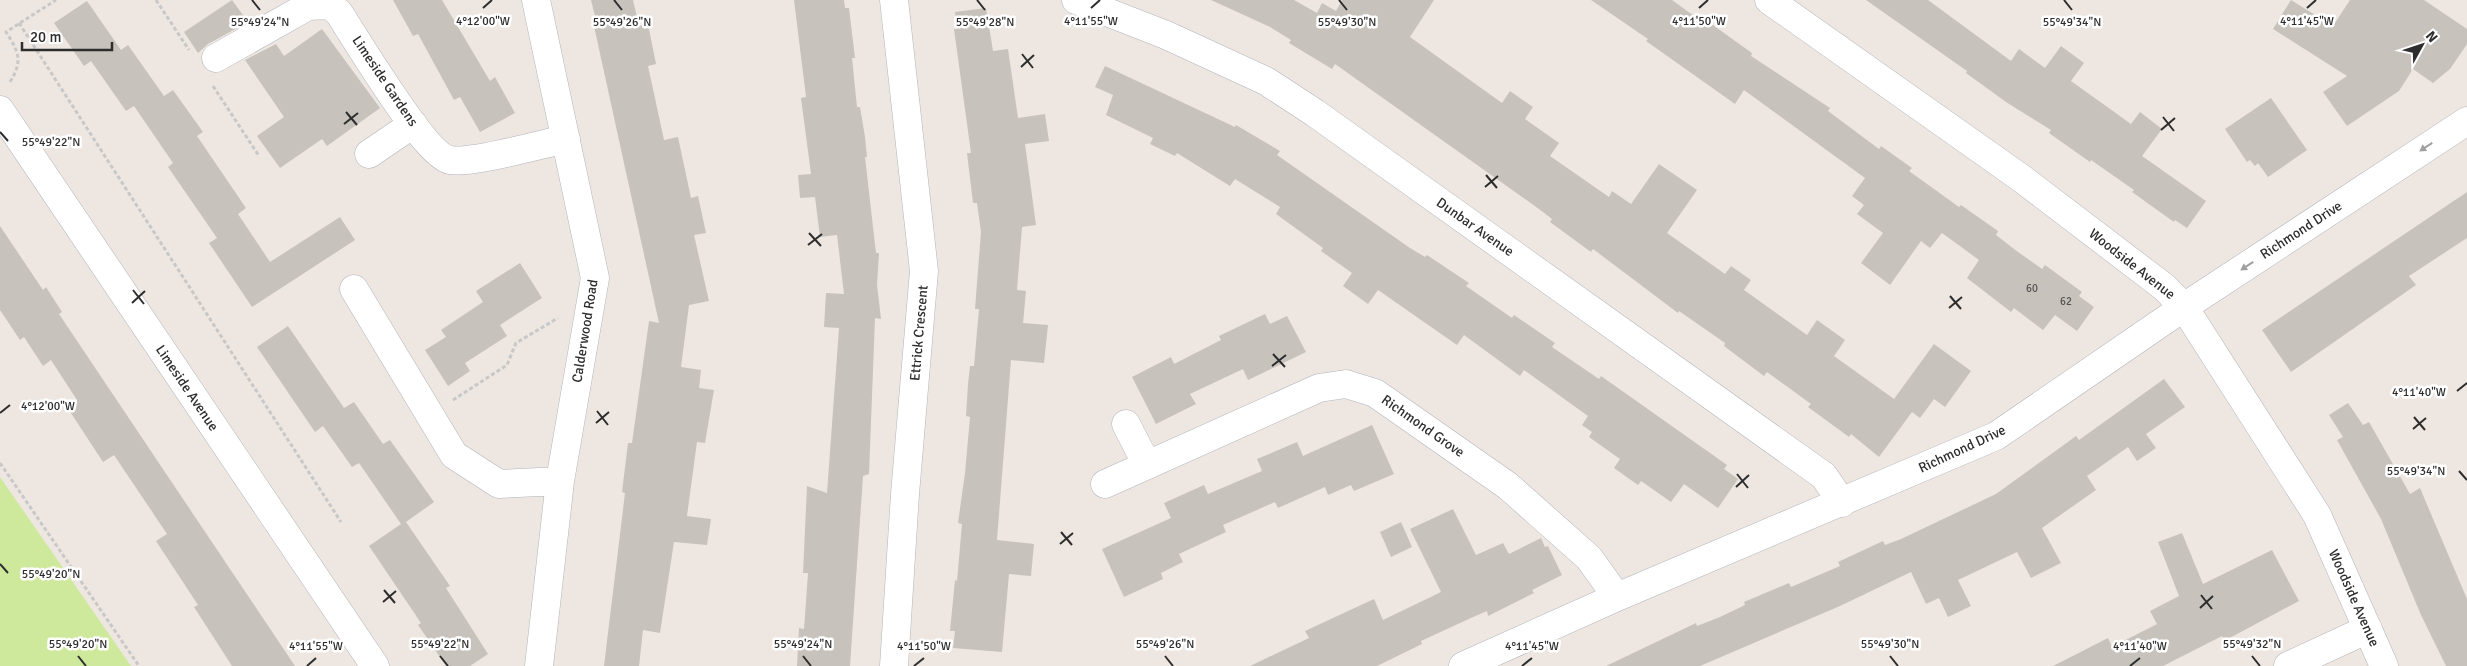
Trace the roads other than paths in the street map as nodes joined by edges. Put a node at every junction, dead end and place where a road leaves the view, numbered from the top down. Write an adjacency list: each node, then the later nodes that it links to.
1 (536, 0): 9 (street, Calderwood Road)
2 (894, 0): 22 (street, Ettrick Crescent)
3 (1076, 0): 17 (street, Dunbar Avenue)
4 (1769, 0): 12 (street, Woodside Avenue)
5 (216, 58): 8 (street, Limeside Gardens)
6 (0, 110): 20 (street, Limeside Avenue)
7 (2467, 121): 12 (street, Richmond Drive, one-way to 12)
8 (413, 124): 9 (street, Limeside Gardens); 10 (street)
9 (566, 139): 15 (street, Calderwood Road)
10 (369, 154)
11 (354, 289): 15 (street)
12 (2184, 307): 17 (street, Richmond Drive); 19 (street, Woodside Avenue)
13 (1126, 424): 14 (street)
14 (1147, 465): 16 (street, Richmond Grove); 18 (street, Richmond Grove)
15 (560, 481): 21 (street, Calderwood Road)
16 (1105, 484)
17 (1842, 504): 18 (street, Richmond Drive)
18 (1617, 597): 23 (street, Richmond Drive)
19 (2368, 629): 24 (street); 25 (street, Woodside Avenue)
20 (375, 666)
21 (539, 666)
22 (894, 666)
23 (1463, 666)
24 (2288, 666)
25 (2384, 666)

